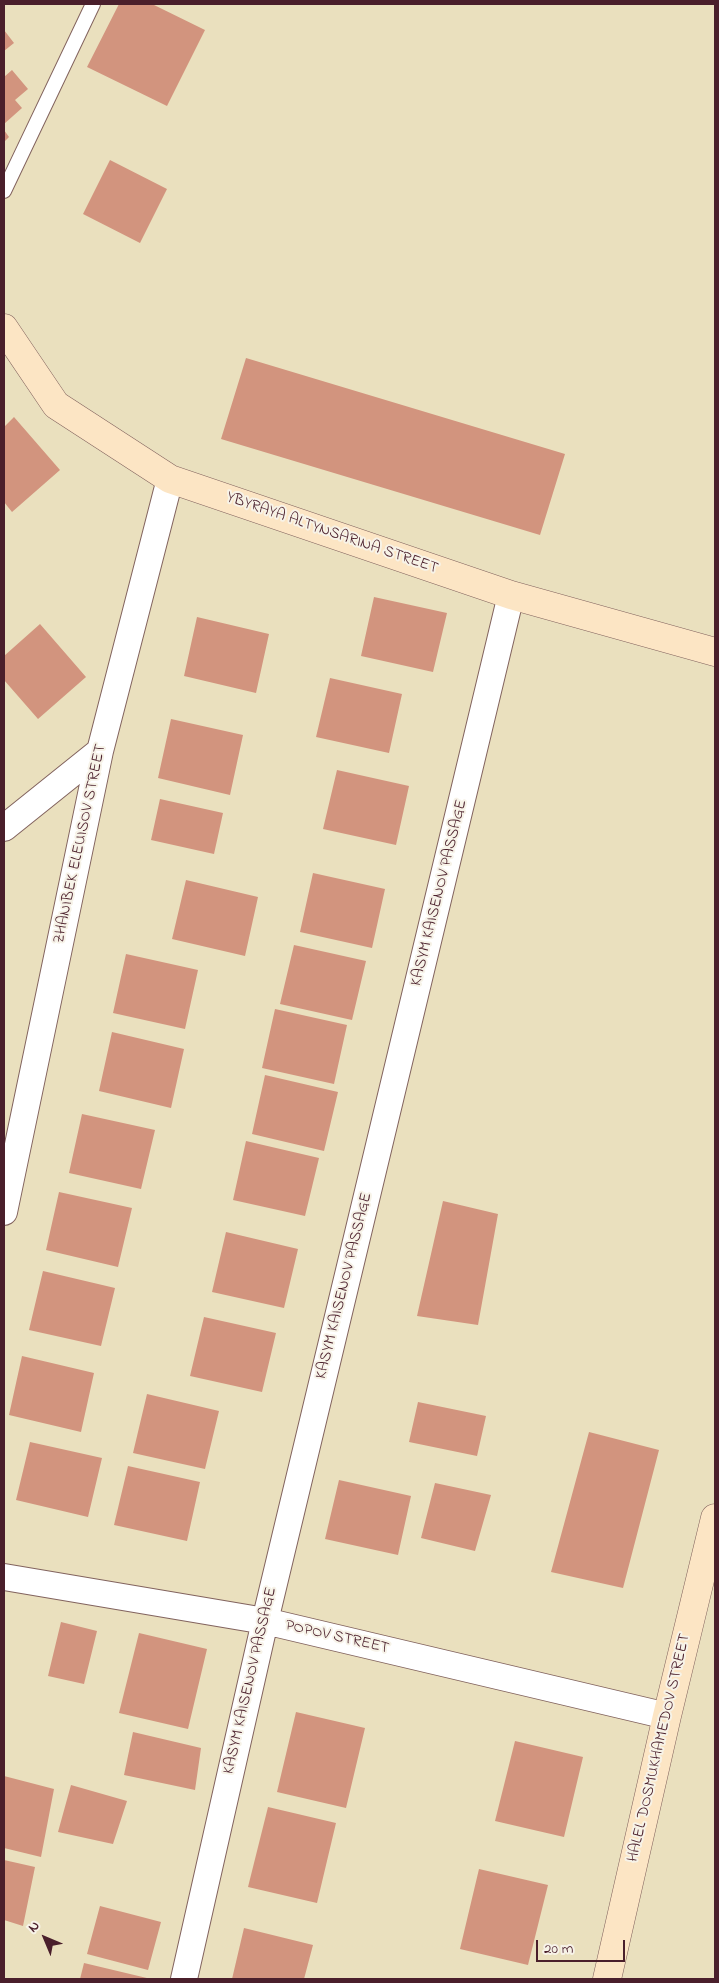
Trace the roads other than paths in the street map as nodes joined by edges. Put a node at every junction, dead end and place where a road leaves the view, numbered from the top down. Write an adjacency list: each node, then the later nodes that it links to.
1 (93, 4): 2 (lane)
2 (4, 191)
3 (7, 337): 4 (street, YBYRAYA ALTYNSARINA STREET)
4 (170, 478): 5 (street, YBYRAYA ALTYNSARINA STREET); 7 (street, ZHANIBEK ELEUISOV STREET)
5 (511, 595): 6 (street, YBYRAYA ALTYNSARINA STREET); 12 (street, KASYM KAISENOV PASSAGE)
6 (715, 652)
7 (100, 751): 8 (street); 9 (street, ZHANIBEK ELEUISOV STREET)
8 (4, 828)
9 (4, 1212)
10 (715, 1518): 13 (street, HALEL DOSMUKHAMEDOV STREET)
11 (4, 1577): 12 (street, POPOV STREET)
12 (264, 1621): 13 (street, POPOV STREET); 14 (street, KASYM KAISENOV PASSAGE)
13 (667, 1716): 15 (street, HALEL DOSMUKHAMEDOV STREET)
14 (184, 1979)
15 (607, 1979)

